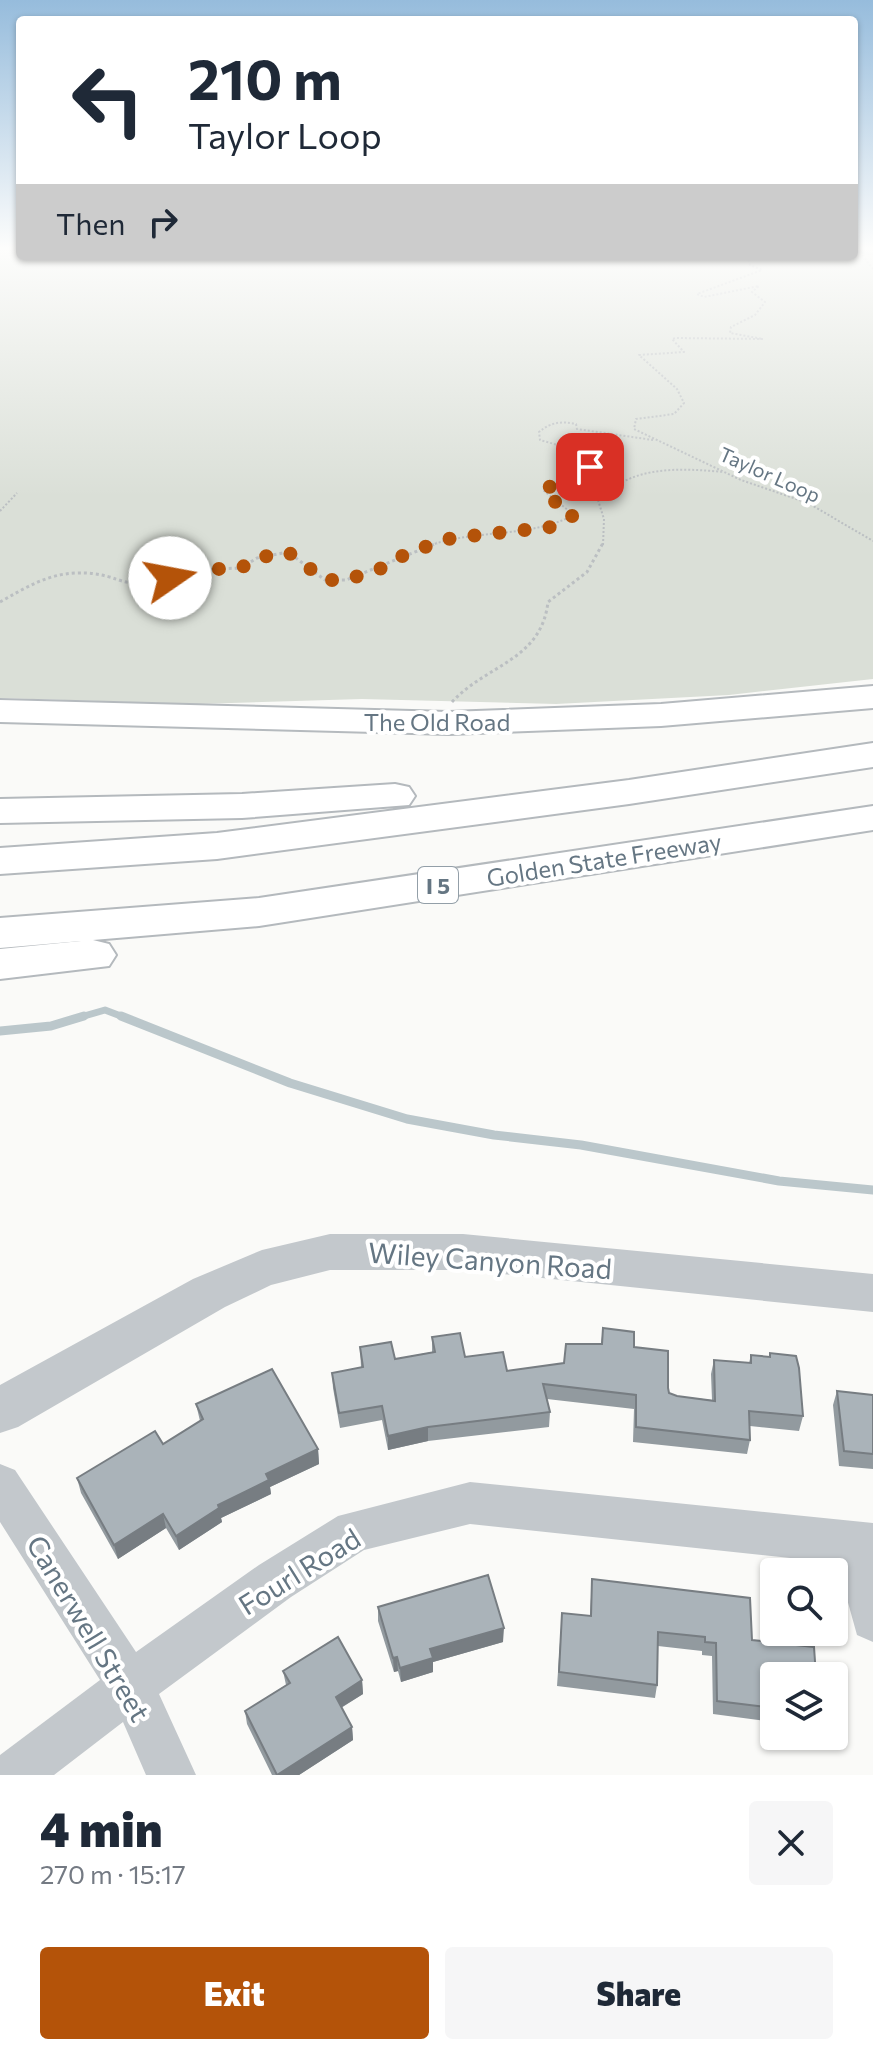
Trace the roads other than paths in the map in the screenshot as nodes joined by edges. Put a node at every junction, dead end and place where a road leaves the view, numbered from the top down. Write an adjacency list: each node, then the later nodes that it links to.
1 (873, 697): 2 (main road, The Old Road)
2 (0, 711)
3 (873, 755): 4 (main road)
4 (629, 792): 5 (main road); 7 (main road)
5 (0, 811)
6 (873, 818): 8 (main road, Golden State Freeway / I 5)
7 (0, 861)
8 (259, 912): 9 (main road, Golden State Freeway / I 5); 10 (main road)
9 (0, 933)
10 (0, 964)
11 (873, 1293): 12 (street, Wiley Canyon Road)
12 (0, 1411)
13 (0, 1484): 16 (street, Canerwell Street)
14 (864, 1544): 15 (street); 16 (street, Fourl Road)
15 (873, 1619)
16 (131, 1686): 17 (street, Fourl Road); 18 (street, Canerwell Street)
17 (14, 1775)
18 (171, 1775)

